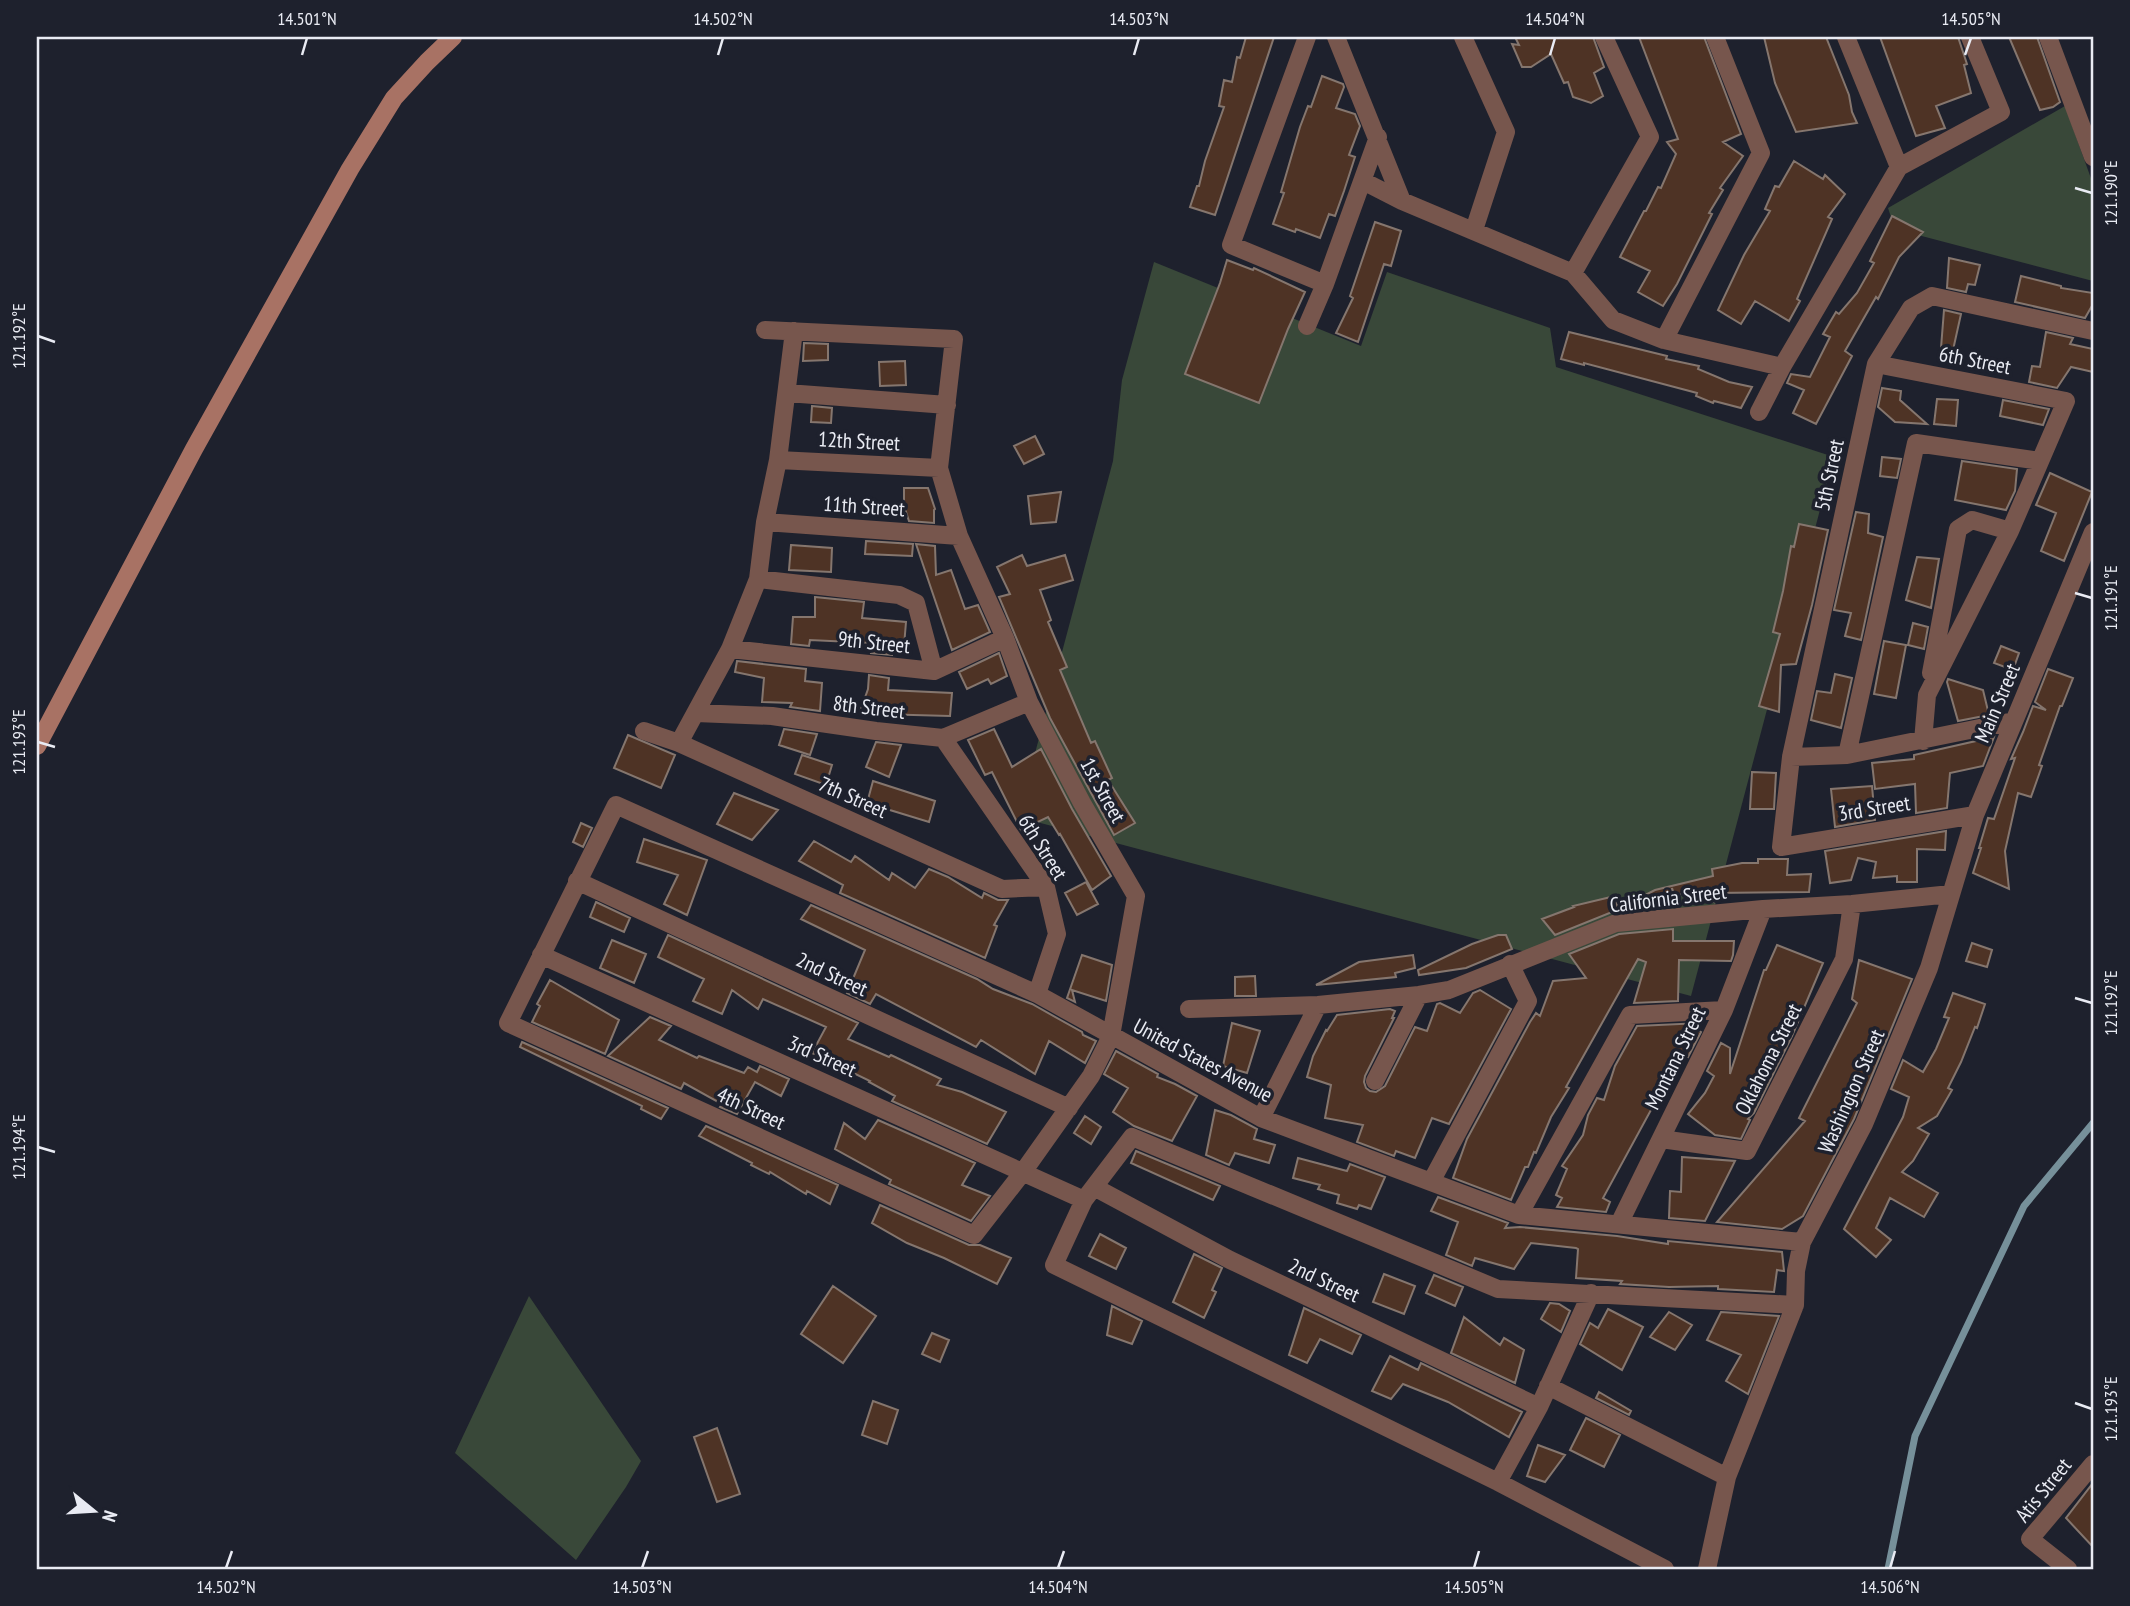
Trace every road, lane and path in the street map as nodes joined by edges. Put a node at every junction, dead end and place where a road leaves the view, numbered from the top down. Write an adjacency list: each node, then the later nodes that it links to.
1 (453, 37): 47 (street)
2 (1307, 37): 17 (street)
3 (1336, 37): 10 (street)
4 (1463, 37): 15 (street)
5 (1604, 37): 16 (street)
6 (1715, 37): 22 (street)
7 (1846, 37): 12 (street)
8 (1970, 37): 12 (street)
9 (2048, 37): 11 (street)
10 (1378, 137): 13 (street); 14 (street)
11 (2093, 157)
12 (1899, 167): 24 (street)
13 (1363, 181): 14 (street); 17 (street)
14 (1402, 201): 15 (street)
15 (1474, 230): 16 (street)
16 (1573, 274): 22 (street)
17 (1325, 284): 18 (street)
18 (1307, 326)
19 (765, 330): 20 (street)
20 (794, 331): 25 (street); 26 (street, 1st Street)
21 (2093, 331): 23 (street, 5th Street)
22 (1664, 340): 24 (street)
23 (1876, 364): 29 (street, 6th Street); 49 (street, 5th Street)
24 (1782, 367): 27 (street)
25 (787, 393): 26 (street); 28 (street)
26 (947, 405): 30 (street, 1st Street)
27 (1759, 412)
28 (778, 460): 30 (street, 12th Street); 31 (street)
29 (2039, 461): 32 (street); 48 (street)
30 (939, 468): 34 (street, 1st Street)
31 (765, 522): 34 (street, 11th Street); 35 (street)
32 (2010, 531): 39 (street); 39 (street)
33 (2093, 531): 42 (street, Main Street)
34 (959, 536): 36 (street, 1st Street)
35 (758, 579): 37 (street); 38 (street)
36 (1005, 638): 38 (street, 9th Street); 40 (street, 1st Street)
37 (730, 649): 38 (street, 9th Street); 41 (street)
38 (934, 671)
39 (1927, 695): 45 (street)
40 (1029, 702): 44 (street, 8th Street); 64 (street, 1st Street)
41 (696, 713): 44 (street, 8th Street); 46 (street)
42 (2014, 721): 45 (street); 50 (street, Main Street)
43 (645, 731): 46 (street, 7th Street)
44 (943, 738): 53 (street, 6th Street)
45 (1923, 741): 48 (street)
46 (679, 743): 53 (street, 7th Street)
47 (37, 746)
48 (1847, 755): 49 (street)
49 (1791, 757): 51 (street, 5th Street)
50 (1975, 815): 51 (street, 3rd Street); 54 (street, Main Street)
51 (1781, 846)
52 (577, 881): 57 (street); 59 (street, United States Avenue); 66 (street, 2nd Street)
53 (1046, 887): 59 (street, 6th Street)
54 (1951, 894): 55 (street, California Street); 75 (street, Washington Street)
55 (1852, 904): 56 (street, California Street); 68 (street, Oklahoma Street)
56 (1763, 909): 58 (street, California Street); 63 (street, Montana Street)
57 (541, 955): 69 (street, 3rd Street); 74 (street, 4th Street)
58 (1510, 964): 60 (street, California Street); 70 (street)
59 (1037, 994): 64 (street, United States Avenue)
60 (1419, 995): 61 (street, California Street); 65 (street)
61 (1318, 1005): 62 (street, California Street); 67 (street)
62 (1189, 1009)
63 (1724, 1010): 68 (street, Montana Street); 72 (street)
64 (1111, 1036): 66 (street, 1st Street); 67 (street, United States Avenue)
65 (1376, 1081)
66 (1069, 1108): 69 (street, 1st Street)
67 (1261, 1118): 70 (street, United States Avenue)
68 (1661, 1139): 73 (street, Montana Street)
69 (1023, 1172): 71 (street, 3rd Street); 74 (street, 1st Street)
70 (1431, 1182): 72 (street, United States Avenue)
71 (1089, 1193): 76 (street); 79 (street, 2nd Street); 82 (street)
72 (1519, 1214): 73 (street, United States Avenue)
73 (1619, 1224): 75 (street, United States Avenue)
74 (974, 1235)
75 (1802, 1242): 77 (street, Washington Street)
76 (1591, 1293): 77 (street); 78 (street)
77 (1795, 1305): 81 (street, Washington Street)
78 (1548, 1386): 79 (street); 81 (street)
79 (1539, 1406): 82 (street)
80 (2093, 1464): 85 (street, Atis Street)
81 (1727, 1477): 84 (street, Washington Street)
82 (1498, 1482): 83 (street)
83 (1665, 1569)
84 (1707, 1569)
85 (2068, 1569)

